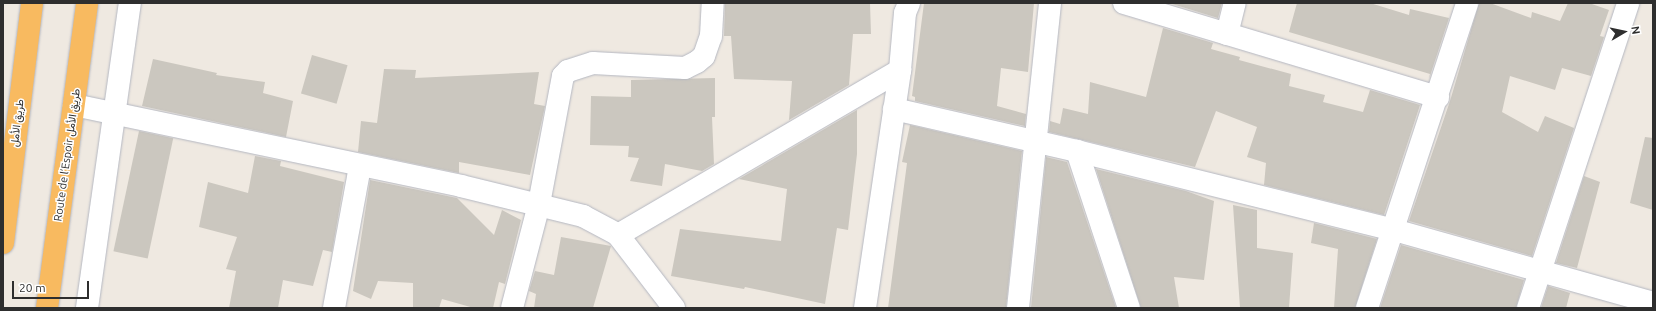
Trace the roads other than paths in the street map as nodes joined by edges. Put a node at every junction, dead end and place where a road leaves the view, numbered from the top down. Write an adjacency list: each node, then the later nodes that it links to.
1 (32, 3): 20 (highway, طريق الأمل)
2 (87, 3): 14 (highway, Route de l’Espoir طريق الأمل)
3 (130, 3): 16 (street)
4 (713, 3): 21 (street)
5 (909, 3): 12 (street)
6 (1050, 3): 17 (street)
7 (1124, 3): 11 (street)
8 (1235, 3): 11 (street)
9 (1467, 3): 13 (street)
10 (1628, 3): 25 (street)
11 (1227, 34): 13 (street)
12 (900, 70): 15 (street); 23 (street)
13 (1438, 97): 22 (street)
14 (74, 105): 16 (street); 27 (highway, Route de l’Espoir طريق الأمل)
15 (894, 109): 17 (street); 32 (street)
16 (113, 114): 19 (street); 28 (street)
17 (1035, 141): 18 (street); 33 (street)
18 (1077, 151): 22 (street); 34 (street)
19 (360, 166): 21 (street); 29 (street)
20 (5, 203): 24 (highway, طريق الأمل)
21 (539, 204): 23 (street); 30 (street)
22 (1394, 230): 25 (street); 35 (street)
23 (618, 235): 31 (street)
24 (3, 243)
25 (1540, 270): 26 (street); 36 (street)
26 (1653, 303)
27 (47, 308)
28 (87, 308)
29 (334, 308)
30 (512, 308)
31 (674, 308)
32 (865, 308)
33 (1018, 308)
34 (1129, 308)
35 (1367, 308)
36 (1528, 308)

